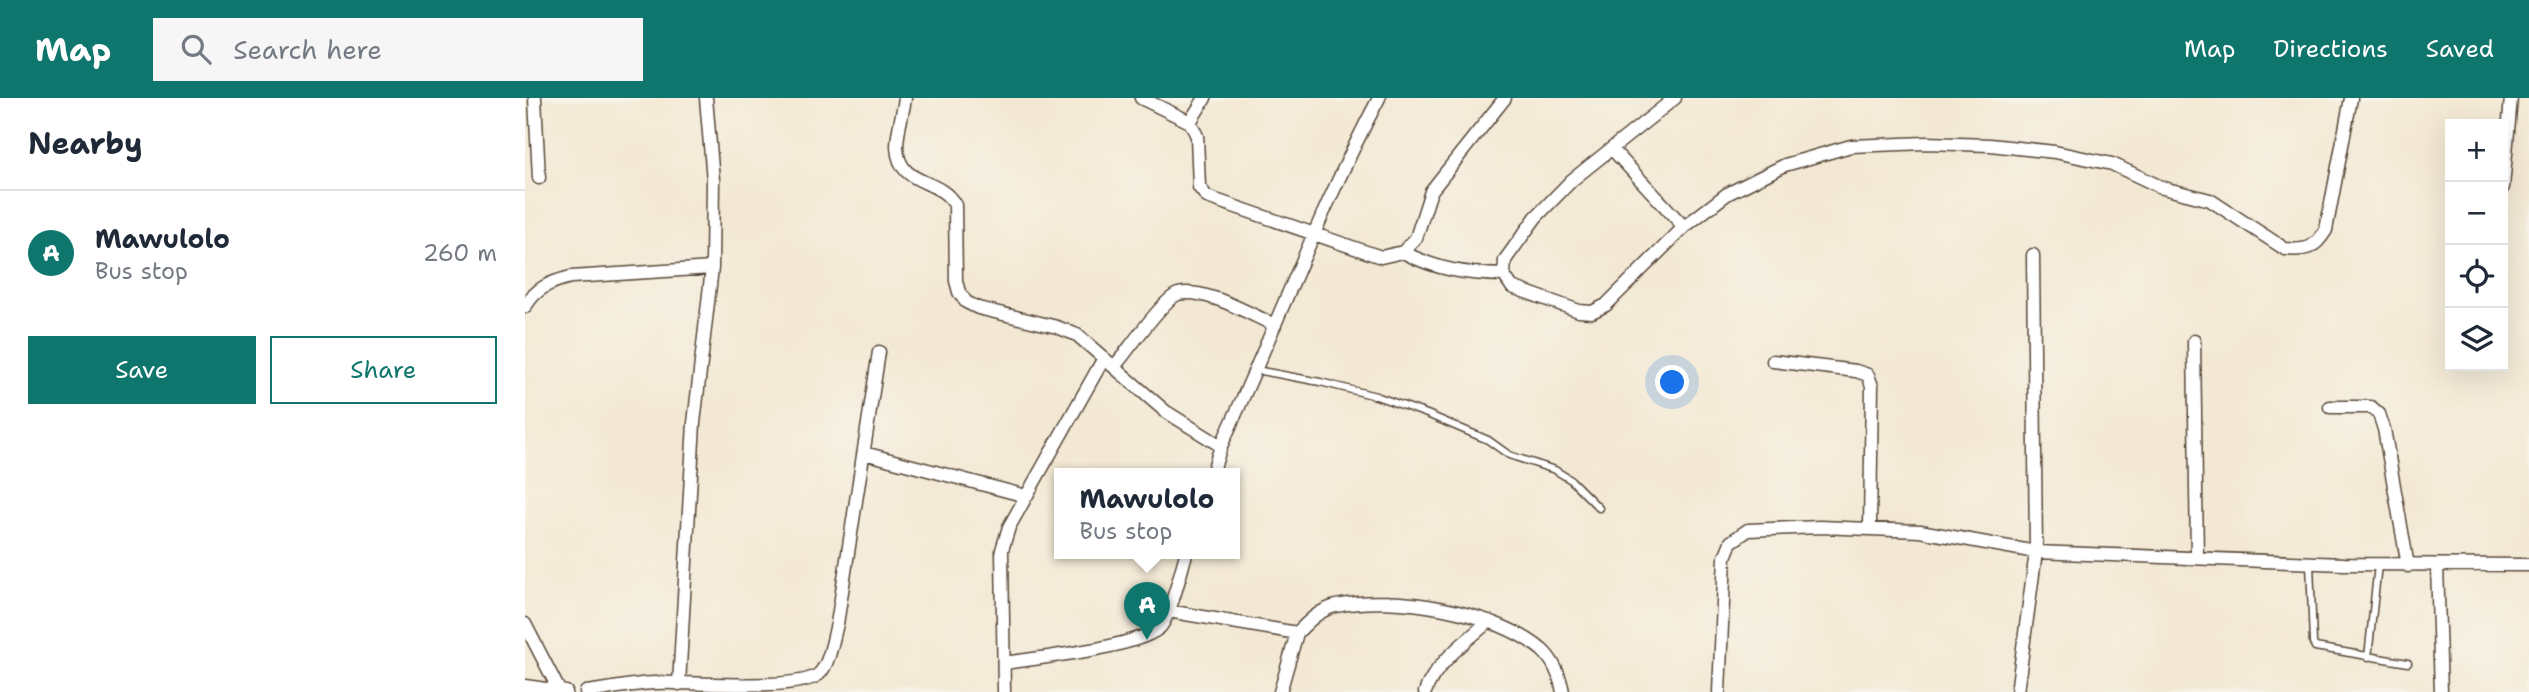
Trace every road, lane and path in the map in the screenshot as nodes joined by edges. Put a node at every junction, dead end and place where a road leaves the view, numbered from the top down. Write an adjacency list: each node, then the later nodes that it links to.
1 (535, 98): 13 (street)
2 (706, 98): 19 (street)
3 (905, 98): 26 (street)
4 (1141, 98): 11 (street)
5 (1205, 98): 11 (street)
6 (1379, 98): 16 (street)
7 (1505, 98): 17 (street)
8 (1675, 98): 12 (street)
9 (2351, 98): 15 (street)
10 (2511, 98): 14 (street)
11 (1190, 122): 16 (street)
12 (1612, 149): 15 (street); 20 (street)
13 (539, 178)
14 (2503, 182)
15 (1685, 227): 20 (street)
16 (1315, 234): 17 (street); 22 (street)
17 (1403, 252): 20 (street)
18 (2033, 255): 35 (street)
19 (712, 268): 21 (street); 50 (street)
20 (1504, 275)
21 (525, 307)
22 (1275, 326): 26 (street); 27 (street)
23 (2194, 341): 36 (street)
24 (879, 352): 30 (street)
25 (1773, 361): 34 (street)
26 (1109, 362): 29 (street); 32 (street)
27 (1256, 370): 29 (street); 33 (lane)
28 (2330, 407): 40 (street)
29 (1221, 446): 31 (street)
30 (864, 453): 32 (street); 52 (street)
31 (1214, 468)
32 (1026, 496): 48 (street)
33 (1599, 508)
34 (1870, 528): 35 (street); 61 (street)
35 (2036, 552): 36 (street); 62 (street)
36 (2197, 558): 38 (street)
37 (1184, 559): 43 (street)
38 (2310, 562): 39 (street); 47 (lane)
39 (2378, 565): 40 (street); 47 (lane)
40 (2408, 565): 41 (street)
41 (2437, 565): 42 (street); 63 (street)
42 (2529, 565)
43 (1168, 611): 46 (street); 48 (street)
44 (1489, 621): 46 (street); 59 (street); 60 (street)
45 (525, 624): 54 (street)
46 (1297, 633): 58 (street)
47 (2368, 657): 49 (lane)
48 (1005, 663): 57 (street)
49 (2408, 663)
50 (679, 684): 52 (street); 53 (street)
51 (525, 686): 54 (street)
52 (777, 688)
53 (619, 690): 56 (street)
54 (560, 692): 55 (street)
55 (566, 692)
56 (586, 692)
57 (1003, 692)
58 (1280, 692)
59 (1425, 692)
60 (1563, 692)
61 (1719, 692)
62 (2017, 692)
63 (2441, 692)

